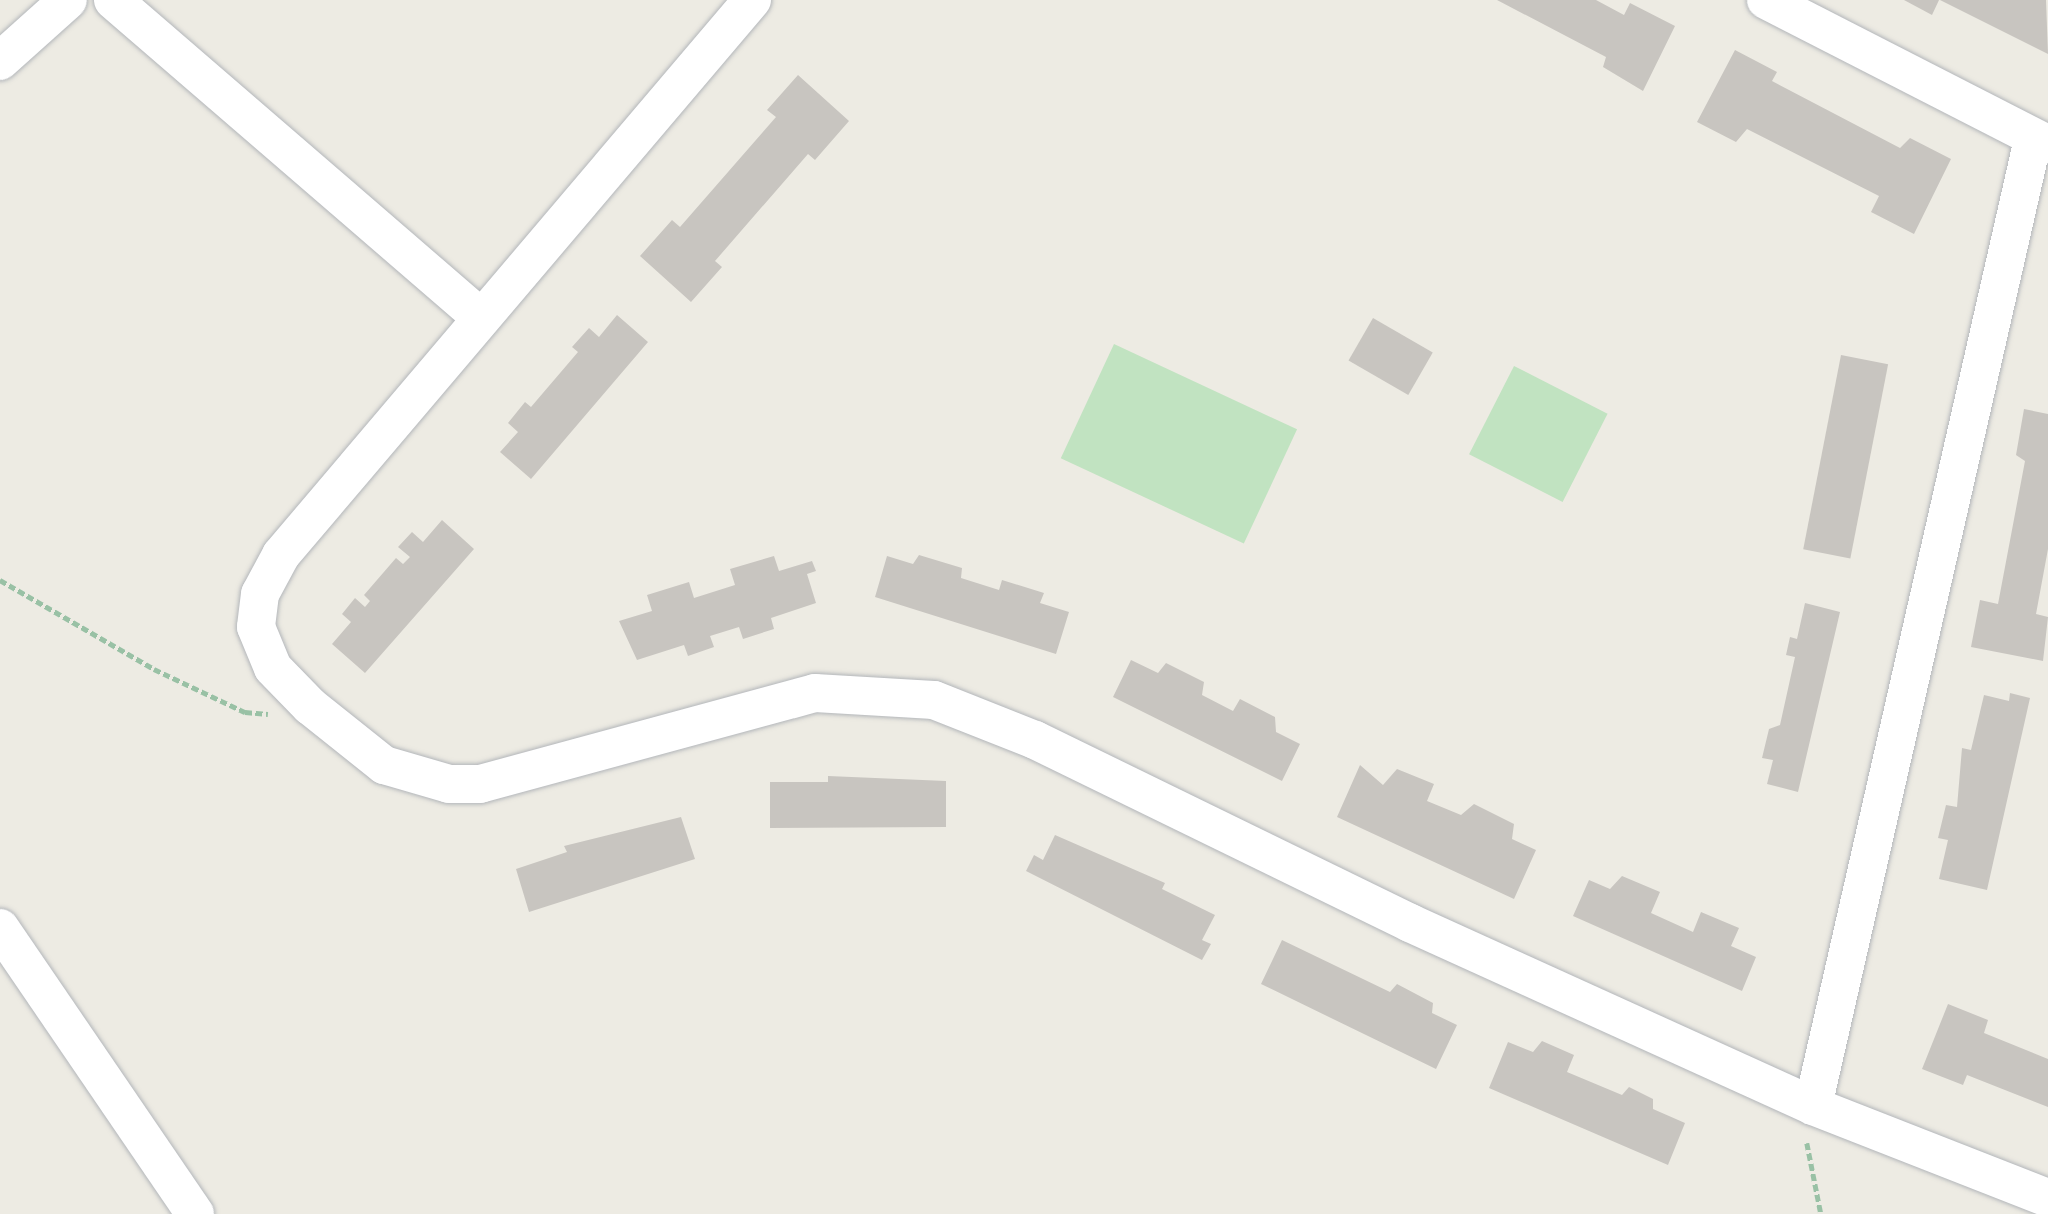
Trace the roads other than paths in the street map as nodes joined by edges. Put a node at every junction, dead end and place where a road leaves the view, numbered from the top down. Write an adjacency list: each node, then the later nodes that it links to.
1 (68, 0): 5 (street)
2 (113, 0): 7 (street)
3 (752, 0): 7 (street)
4 (1766, 0): 6 (street)
5 (0, 61)
6 (2041, 141): 9 (street)
7 (481, 318): 9 (street)
8 (0, 928): 11 (street)
9 (1813, 1106): 10 (street)
10 (2048, 1198)
11 (195, 1214)

